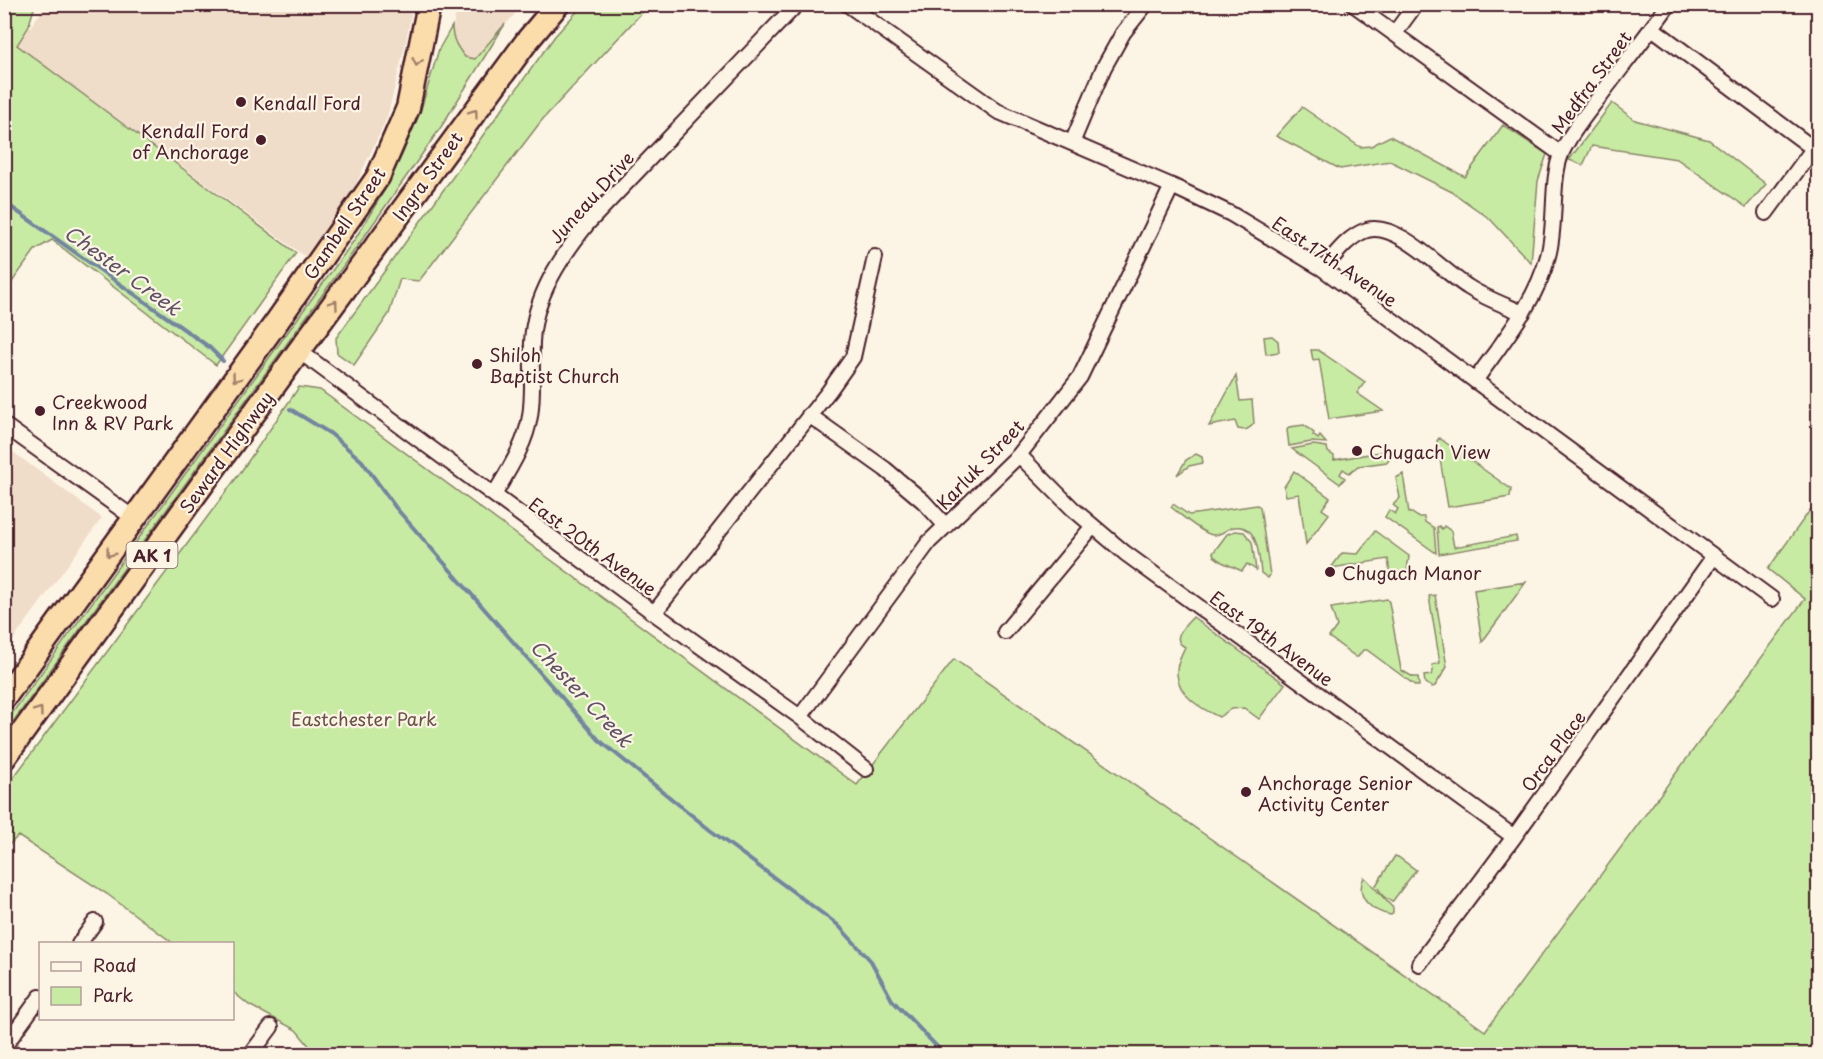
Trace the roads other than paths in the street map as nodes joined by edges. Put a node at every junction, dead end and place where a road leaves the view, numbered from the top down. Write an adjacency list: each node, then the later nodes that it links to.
1 (429, 4): 19 (highway, Gambell Street / AK 1, one-way to 19)
2 (558, 4): 20 (highway, Ingra Street / AK 1, one-way to 2)
3 (797, 4): 25 (street, Juneau Drive)
4 (847, 4): 11 (street, East 17th Avenue)
5 (1146, 4): 11 (street)
6 (1353, 4): 10 (street)
7 (1416, 4): 10 (street)
8 (1670, 4): 9 (street, Medfra Street)
9 (1652, 28): 12 (street); 13 (street, Medfra Street)
10 (1394, 34): 13 (street)
11 (1072, 143): 14 (street, East 17th Avenue)
12 (1817, 148): 15 (street)
13 (1561, 154): 18 (street, Medfra Street)
14 (1172, 186): 17 (street, East 17th Avenue); 24 (street, Karluk Street)
15 (1766, 213)
16 (876, 256): 22 (street)
17 (1323, 269): 18 (street); 21 (street, East 17th Avenue)
18 (1523, 313): 21 (street, Medfra Street)
19 (271, 330): 26 (highway, Seward Highway / AK 1, one-way to 26)
20 (299, 351): 25 (street, East 20th Avenue); 35 (highway, Seward Highway / AK 1, one-way to 20)
21 (1475, 381): 29 (street, East 17th Avenue)
22 (809, 416): 27 (street); 31 (street)
23 (4, 425): 26 (street)
24 (1019, 455): 27 (street, Karluk Street); 28 (street, East 19th Avenue)
25 (494, 495): 31 (street, East 20th Avenue)
26 (135, 519): 33 (highway, Seward Highway / AK 1, one-way to 33)
27 (946, 526): 34 (street, Karluk Street)
28 (1093, 526): 32 (street); 37 (street, East 19th Avenue)
29 (1714, 556): 30 (street, East 17th Avenue); 37 (street, Orca Place)
30 (1772, 599)
31 (654, 613): 34 (street, East 20th Avenue)
32 (1005, 632)
33 (4, 698)
34 (800, 717): 36 (street, East 20th Avenue)
35 (4, 758)
36 (866, 769)
37 (1514, 837): 40 (street, Orca Place)
38 (95, 922): 39 (street)
39 (80, 942)
40 (1419, 964)
41 (39, 998): 43 (street)
42 (271, 1027): 44 (street)
43 (4, 1047)
44 (251, 1054)

